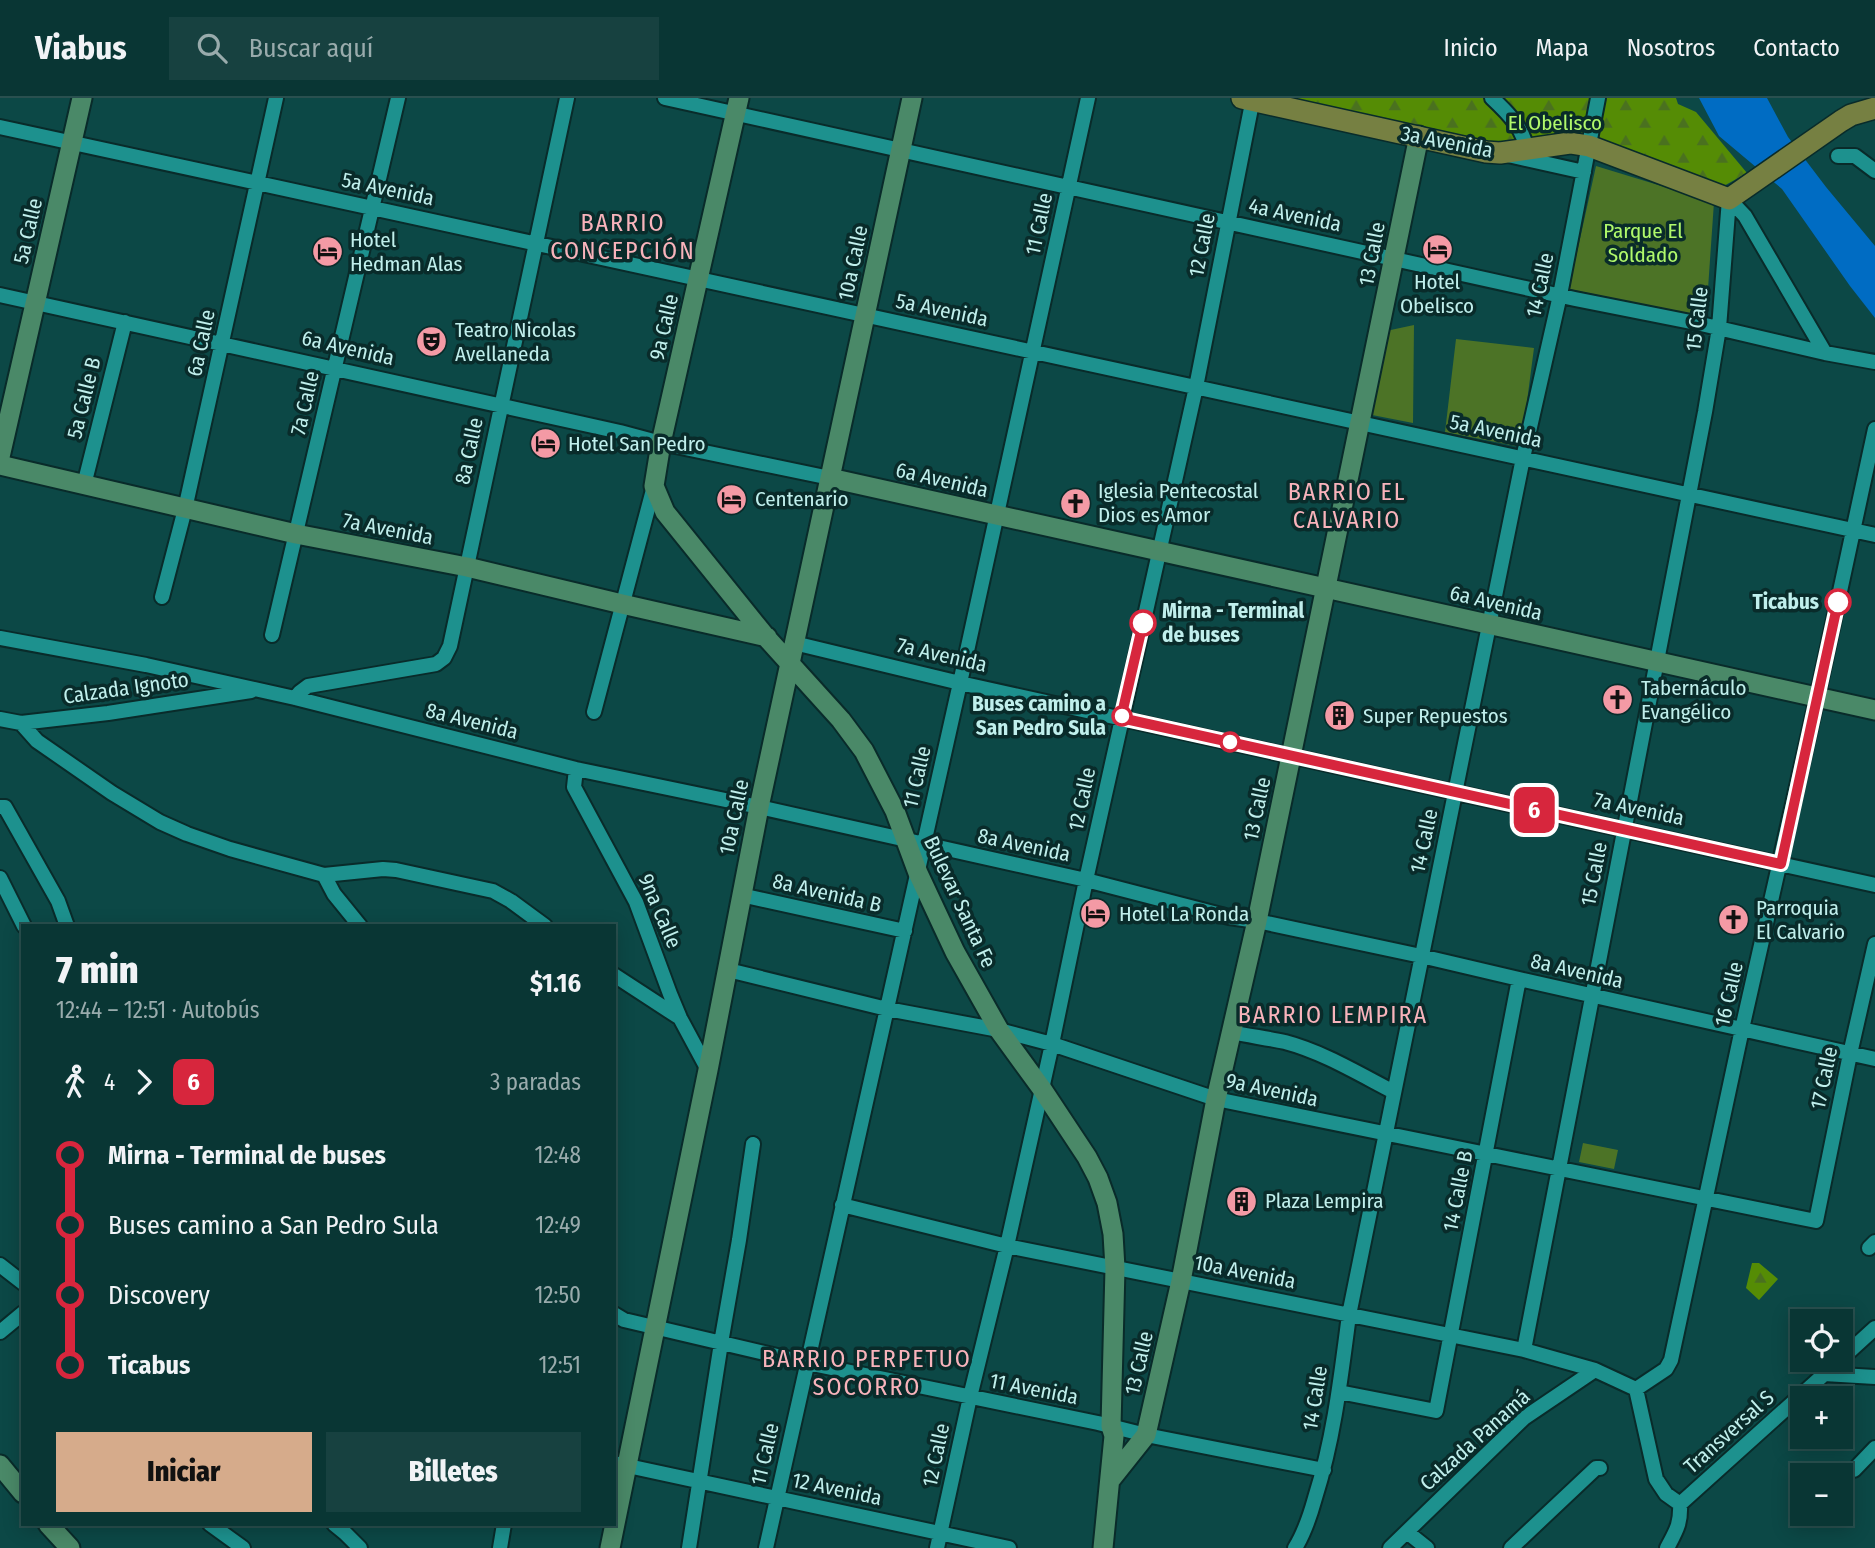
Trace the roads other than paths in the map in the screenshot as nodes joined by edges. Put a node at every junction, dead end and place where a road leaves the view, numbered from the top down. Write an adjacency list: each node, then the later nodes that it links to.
1 (82, 98): 15 (street, 5a Calle)
2 (276, 98): 22 (street, 6a Calle)
3 (398, 98): 25 (street, 7a Calle)
4 (567, 98): 27 (street, 8a Calle)
5 (665, 98): 11 (street, 4a Avenida)
6 (912, 98): 17 (street, 10a Calle)
7 (1088, 98): 23 (street, 11 Calle)
8 (1492, 98): 18 (street)
9 (1598, 98): 16 (street, 14 Calle)
10 (1249, 99): 14 (main road, 3a Avenida); 26 (street, 12 Calle)
11 (738, 106): 17 (street, 4a Avenida); 29 (street, 9a Calle)
12 (1873, 109): 24 (main road)
13 (0, 127): 15 (street, 5a Avenida)
14 (1419, 136): 18 (main road, 3a Avenida); 28 (street, 13 Calle)
15 (72, 142): 22 (street, 5a Avenida); 32 (street, 5a Calle)
16 (1588, 146): 18 (main road, 3a Avenida); 21 (street, 14 Calle); 24 (main road, 3a Avenida)
17 (901, 149): 23 (street, 4a Avenida); 33 (street, 10a Calle)
18 (1526, 154): 21 (street)
19 (1838, 156): 20 (street)
20 (1875, 171)
21 (1584, 172): 31 (street, 14 Calle)
22 (258, 181): 25 (street, 5a Avenida); 36 (street, 6a Calle)
23 (1069, 187): 26 (street, 4a Avenida); 37 (street, 11 Calle)
24 (1737, 194): 35 (street, 15 Calle); 38 (street)
25 (372, 207): 27 (street, 5a Avenida); 40 (street, 7a Calle)
26 (1228, 222): 28 (street, 4a Avenida); 41 (street, 12 Calle)
27 (537, 243): 29 (street, 5a Avenida); 42 (street, 8a Calle)
28 (1395, 259): 31 (street, 4a Avenida); 43 (street, 13 Calle)
29 (699, 278): 33 (street, 5a Avenida); 45 (street, 9a Calle)
30 (0, 295): 32 (street, 6a Avenida)
31 (1560, 295): 35 (street, 4a Avenida); 47 (street, 14 Calle)
32 (35, 302): 34 (street, 6a Avenida); 46 (street, 5a Calle)
33 (865, 314): 37 (street, 5a Avenida); 49 (street, 10a Calle)
34 (125, 322): 36 (street, 6a Avenida); 50 (street, 5a Calle B)
35 (1719, 328): 38 (street, 4a Avenida); 52 (street, 15 Calle)
36 (222, 344): 40 (street, 6a Avenida); 53 (street, 6a Calle)
37 (1032, 351): 41 (street, 5a Avenida); 54 (street, 11 Calle)
38 (1825, 353): 39 (street, 4a Avenida)
39 (1875, 362)
40 (335, 368): 42 (street, 6a Avenida); 56 (street, 7a Calle)
41 (1196, 387): 43 (street, 5a Avenida); 58 (street, 12 Calle)
42 (500, 405): 45 (street, 6a Avenida); 59 (street, 8a Calle)
43 (1361, 423): 47 (street, 5a Avenida); 60 (street, 13 Calle)
44 (1875, 429): 55 (street, 16 Calle)
45 (661, 443): 49 (street, 6a Avenida); 51 (street)
46 (0, 457)
47 (1523, 458): 52 (street, 5a Avenida); 63 (street, 14 Calle)
48 (0, 465): 50 (street, 7a Avenida)
49 (830, 478): 54 (street, 6a Avenida); 67 (street, 10a Calle)
50 (84, 485): 53 (street, 7a Avenida)
51 (654, 486): 62 (street); 65 (street, Bulevar Santa Fe)
52 (1689, 494): 55 (street, 5a Avenida); 68 (street, 15 Calle)
53 (185, 509): 56 (street, 7a Avenida); 61 (street, 6a Calle)
54 (996, 515): 58 (street, 6a Avenida); 70 (street, 11 Calle)
55 (1854, 530): 57 (street, 5a Avenida); 73 (street, 16 Calle)
56 (296, 534): 59 (street, 7a Avenida); 64 (street, 7a Calle)
57 (1875, 535)
58 (1159, 552): 60 (street, 6a Avenida); 76 (street, 12 Calle)
59 (467, 567): 62 (street, 7a Avenida); 72 (street, 8a Calle)
60 (1326, 589): 63 (street, 6a Avenida); 79 (street, 13 Calle)
61 (162, 597)
62 (622, 604): 65 (street, 7a Avenida); 75 (street)
63 (1489, 625): 68 (street, 6a Avenida); 81 (street, 14 Calle)
64 (272, 635)
65 (765, 636): 67 (street, 7a Avenida); 69 (street, Bulevar Santa Fe)
66 (0, 638): 71 (street, 8a Avenida)
67 (794, 643): 69 (street, 10a Calle); 70 (street, 7a Avenida)
68 (1657, 663): 73 (street, 6a Avenida); 84 (street, 15 Calle)
69 (789, 664): 83 (street, 10a Calle); 85 (street, Bulevar Santa Fe)
70 (960, 683): 76 (street, 7a Avenida); 85 (street, 11 Calle)
71 (258, 690): 72 (street, 8a Avenida); 78 (street, Calzada Ignoto)
72 (295, 698): 80 (street, 8a Avenida)
73 (1817, 698): 74 (street, 6a Avenida); 86 (street, 16 Calle)
74 (1875, 710)
75 (594, 712)
76 (1121, 718): 79 (street, 7a Avenida); 90 (street, 12 Calle)
77 (0, 719): 78 (street, Calzada Ignoto)
78 (21, 723): 88 (street)
79 (1291, 756): 81 (street, 7a Avenida); 93 (street, 13 Calle)
80 (576, 769): 83 (street, 8a Avenida); 106 (street, 9na Calle)
81 (1456, 792): 84 (street, 7a Avenida); 100 (street, 14 Calle)
82 (0, 807): 95 (street)
83 (759, 807): 85 (street, 8a Avenida); 92 (street, 10a Calle)
84 (1623, 829): 86 (street, 7a Avenida); 104 (street, 15 Calle)
85 (914, 843): 87 (street, Bulevar Santa Fe); 90 (street, 8a Avenida)
86 (1781, 864): 91 (street, 7a Avenida); 107 (street, 16 Calle)
87 (918, 873): 98 (street, 11 Calle); 108 (street, Bulevar Santa Fe)
88 (324, 875): 96 (street); 97 (street)
89 (0, 878): 94 (street)
90 (1086, 880): 93 (street, 8a Avenida); 110 (street, 12 Calle)
91 (1875, 885)
92 (741, 895): 98 (street, 8a Avenida B); 101 (street, 10a Calle)
93 (1257, 920): 100 (street, 8a Avenida); 109 (street, 13 Calle)
94 (23, 924)
95 (66, 924)
96 (358, 924)
97 (542, 924)
98 (905, 932): 105 (street, 11 Calle)
99 (1875, 944): 111 (street, 17 Calle)
100 (1421, 956): 103 (street, 8a Avenida); 115 (street, 14 Calle)
101 (727, 970): 105 (street, 9a Avenida); 113 (street, 10a Calle)
102 (616, 976): 106 (street)
103 (1519, 979): 104 (street, 8a Avenida); 119 (street, 14 Calle B)
104 (1592, 996): 107 (street, 8a Avenida); 120 (street, 15 Calle)
105 (887, 1009): 108 (street, 9a Avenida); 122 (street, 11 Calle)
106 (680, 1018): 113 (street, 9na Calle)
107 (1742, 1029): 111 (street, 8a Avenida); 121 (street, 16 Calle)
108 (999, 1030): 110 (street, 9a Avenida); 114 (street, Bulevar Santa Fe)
109 (1231, 1032): 115 (street); 116 (street, 13 Calle)
110 (1052, 1044): 114 (street, 12 Calle); 116 (street, 9a Avenida)
111 (1850, 1054): 112 (street, 8a Avenida); 123 (street, 17 Calle)
112 (1875, 1059)
113 (708, 1070): 132 (street, 10a Calle)
114 (1041, 1089): 124 (street, 12 Calle); 126 (street, Bulevar Santa Fe)
115 (1394, 1092): 117 (street, 14 Calle)
116 (1216, 1099): 117 (street, 9a Avenida); 128 (street, 13 Calle)
117 (1385, 1134): 119 (street, 9a Avenida); 131 (street, 14 Calle)
118 (753, 1144): 136 (street)
119 (1486, 1154): 120 (street, 9a Avenida); 135 (street, 14 Calle B)
120 (1559, 1169): 121 (street, 9a Avenida); 138 (street, 15 Calle)
121 (1706, 1199): 123 (street, 9a Avenida); 144 (street, 16 Calle)
122 (842, 1205): 124 (street, 10a Avenida); 139 (street, 11 Calle)
123 (1816, 1221)
124 (1007, 1246): 126 (street, 10a Avenida); 146 (street, 12 Calle)
125 (0, 1265): 127 (street)
126 (1115, 1268): 128 (street, 10a Avenida); 147 (street, Bulevar Santa Fe)
127 (21, 1281)
128 (1181, 1281): 131 (street, 10a Avenida); 148 (street, 13 Calle)
129 (21, 1314): 134 (street)
130 (616, 1315): 132 (street, 11 Avenida)
131 (1349, 1315): 135 (street, 10a Avenida); 145 (street, 14 Calle)
132 (655, 1328): 136 (street, 11 Avenida); 150 (street, 10a Calle)
133 (1875, 1328): 137 (street, Transversal S)
134 (0, 1332)
135 (1452, 1335): 138 (street, 10a Avenida); 145 (street, 14 Calle B)
136 (721, 1343): 139 (street, 11 Avenida); 156 (street)
137 (1853, 1348)
138 (1524, 1350): 140 (street, 10a Avenida)
139 (807, 1363): 146 (street, 11 Avenida); 158 (street, 11 Calle)
140 (1595, 1370): 144 (street, 10a Avenida); 166 (street, Calzada Panamá)
141 (1826, 1372): 142 (street, Transversal S)
142 (1824, 1374): 143 (street); 160 (street, Transversal S)
143 (1875, 1377)
144 (1636, 1389): 160 (street)
145 (1339, 1392): 153 (street, 14 Calle)
146 (970, 1397): 147 (street, 11 Avenida); 167 (street, 12 Calle)
147 (1111, 1426): 148 (street, 11 Avenida); 155 (street, Bulevar Santa Fe); 176 (street, Bulevar Santa Fe)
148 (1146, 1435): 153 (street, 11 Avenida); 155 (street, 13 Calle)
149 (1875, 1448): 154 (street)
150 (621, 1464): 156 (street, 12 Avenida); 159 (street, 10a Calle)
151 (0, 1465): 157 (street)
152 (1600, 1468): 181 (street)
153 (1324, 1470): 178 (street, 14 Calle)
154 (1854, 1470)
155 (1111, 1479): 177 (street, Bulevar Santa Fe)
156 (699, 1480): 158 (street, 12 Avenida); 173 (street)
157 (21, 1491)
158 (777, 1498): 167 (street, 12 Avenida); 174 (street, 11 Calle)
159 (616, 1502)
160 (1680, 1504): 182 (street, Transversal S)
161 (50, 1526): 168 (street)
162 (212, 1526): 169 (street)
163 (336, 1526): 170 (street)
164 (505, 1526): 171 (street)
165 (613, 1526): 172 (street, 10a Calle)
166 (1407, 1532): 179 (street, Calzada Panamá); 180 (street)
167 (939, 1541): 175 (street, 12 Avenida)
168 (70, 1548)
169 (243, 1548)
170 (360, 1548)
171 (500, 1548)
172 (610, 1548)
173 (689, 1548)
174 (766, 1548)
175 (1009, 1548)
176 (1094, 1548)
177 (1103, 1548)
178 (1295, 1548)
179 (1390, 1548)
180 (1427, 1548)
181 (1511, 1548)
182 (1667, 1548)

